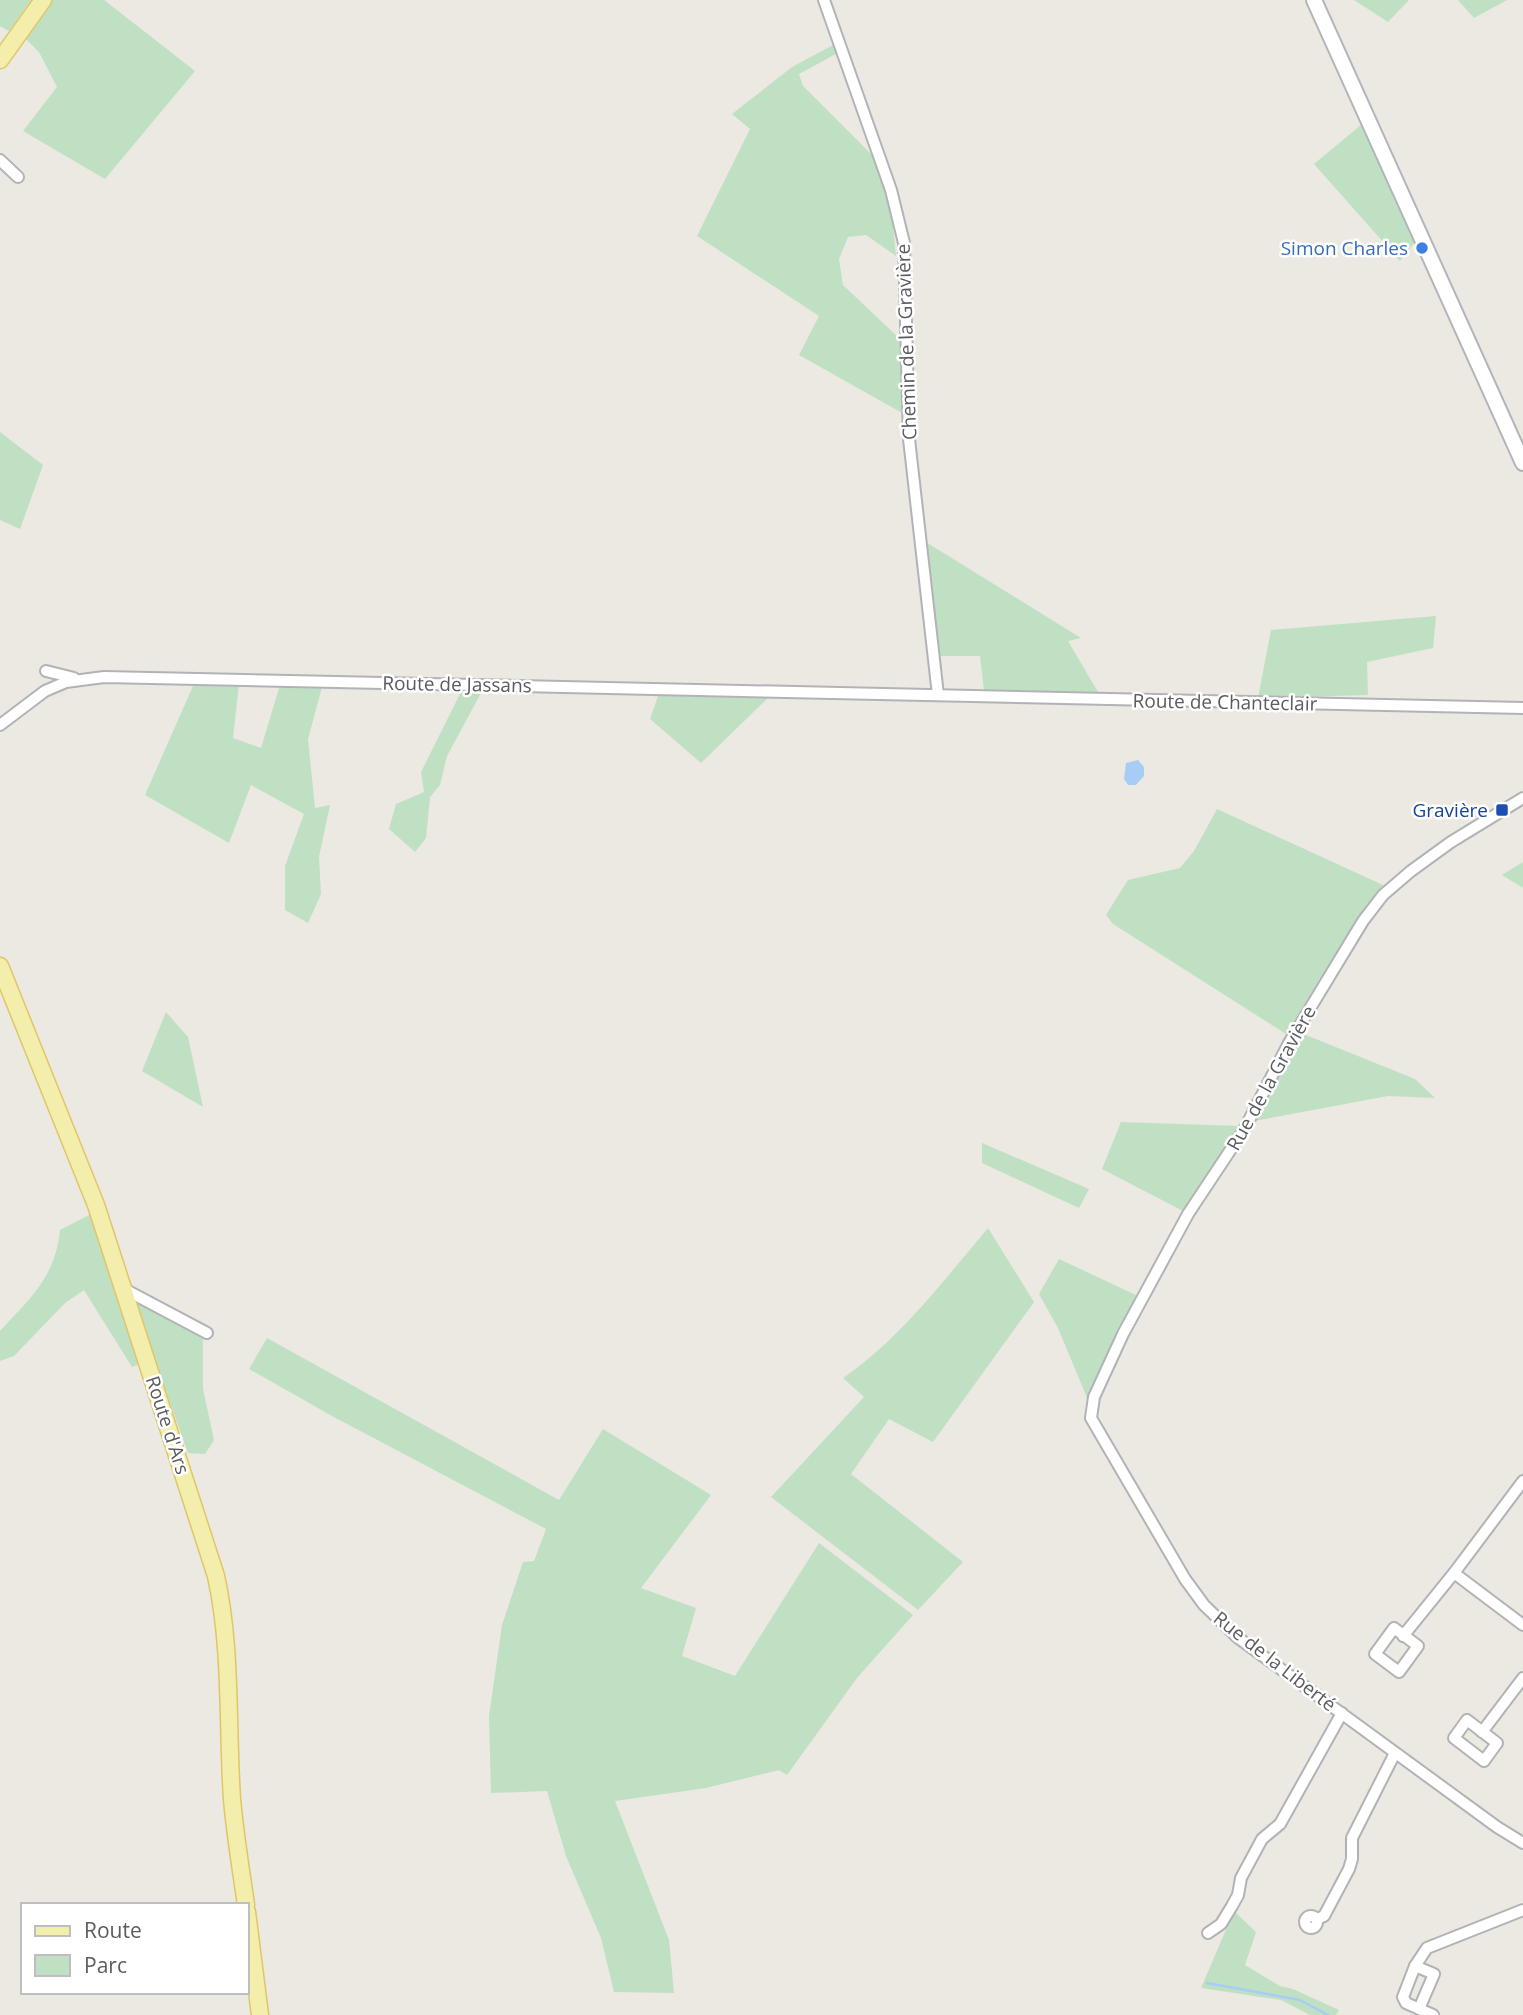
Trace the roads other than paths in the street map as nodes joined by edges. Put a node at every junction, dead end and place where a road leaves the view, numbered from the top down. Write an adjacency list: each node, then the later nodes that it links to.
1 (43, 0): 4 (main road)
2 (824, 0): 10 (street, Chemin de la Gravière)
3 (1314, 0): 7 (street)
4 (0, 60)
5 (0, 160): 6 (street)
6 (18, 177)
7 (1523, 463)
8 (46, 671): 9 (street)
9 (80, 680): 10 (street, Route de Jassans); 12 (street, Route de Jassans)
10 (932, 695): 11 (street, Route de Chanteclair)
11 (1523, 708)
12 (0, 725)
13 (1523, 798): 17 (street, Rue de la Gravière)
14 (0, 966): 15 (main road, Route d'Ars)
15 (124, 1289): 16 (street); 27 (main road, Route d'Ars)
16 (207, 1333)
17 (1091, 1418): 23 (street, Rue de la Liberté)
18 (1523, 1480): 19 (street)
19 (1454, 1573): 20 (street); 21 (street)
20 (1523, 1625)
21 (1404, 1636)
22 (1523, 1678): 24 (street)
23 (1342, 1713): 25 (street, Rue de la Liberté); 31 (street)
24 (1482, 1731)
25 (1395, 1753): 26 (street, Rue de la Liberté); 29 (street)
26 (1523, 1843)
27 (246, 1903)
28 (1523, 1910): 32 (street)
29 (1317, 1919)
30 (248, 1920): 34 (main road)
31 (1208, 1933)
32 (1415, 1966): 33 (street); 33 (street)
33 (1419, 2009): 35 (street)
34 (260, 2015)
35 (1433, 2015)

